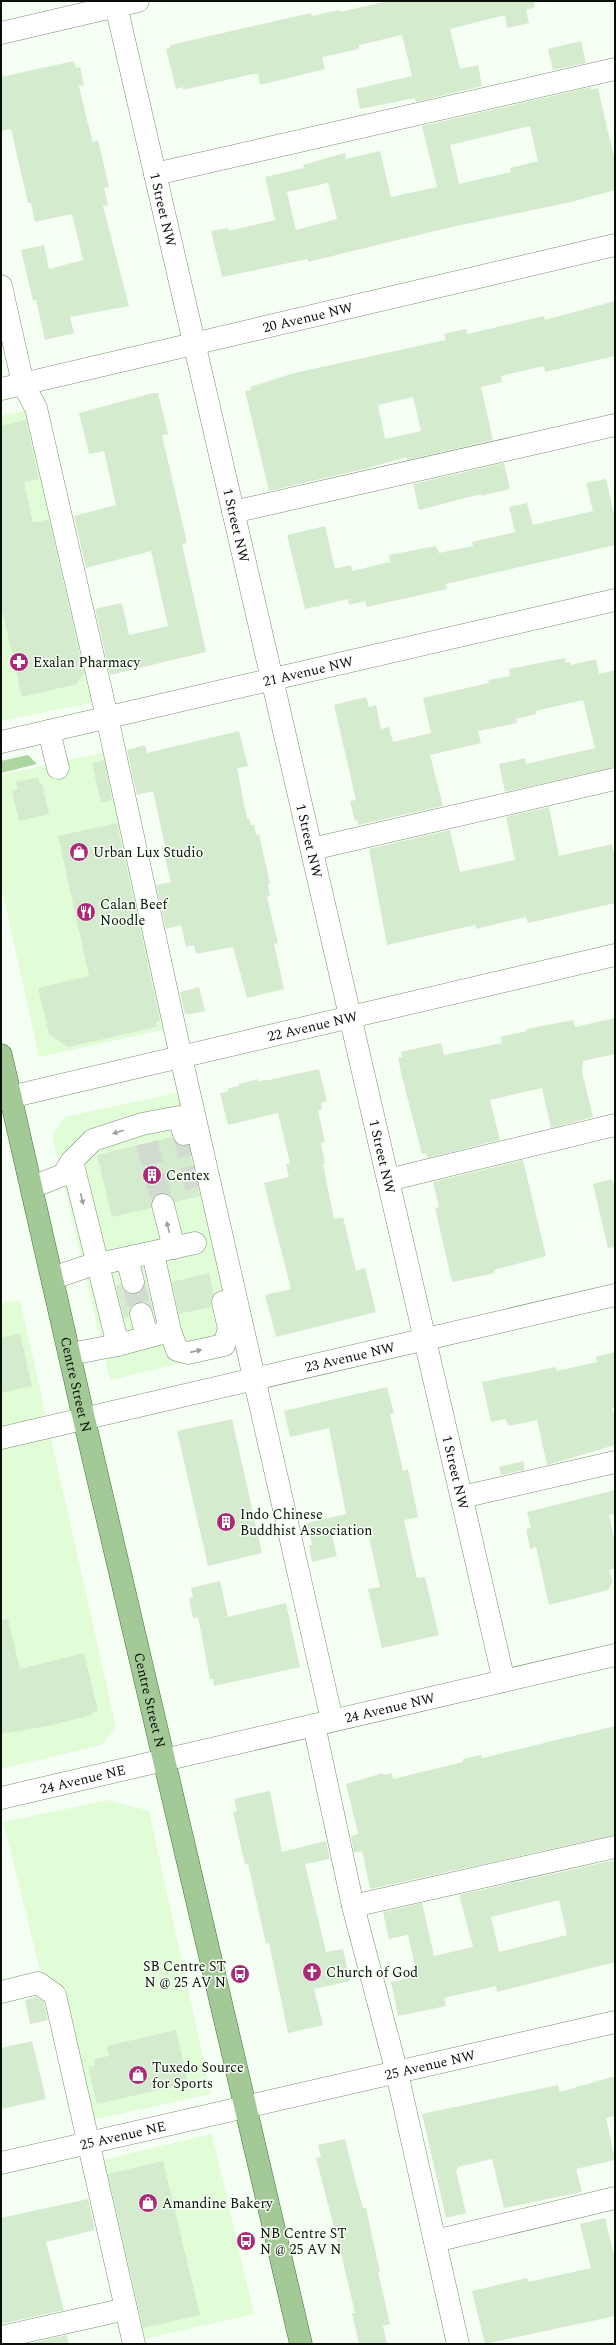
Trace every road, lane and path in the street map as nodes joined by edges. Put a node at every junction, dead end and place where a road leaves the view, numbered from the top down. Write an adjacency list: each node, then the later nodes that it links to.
1 (138, 1): 2 (street)
2 (116, 4): 3 (street); 5 (street, 1 Street NW)
3 (1, 33)
4 (615, 68): 5 (street)
5 (155, 174): 8 (street, 1 Street NW)
6 (615, 246): 8 (street, 20 Avenue NW)
7 (1, 286): 9 (street)
8 (195, 344): 9 (street, 20 Avenue NW); 12 (street, 1 Street NW)
9 (23, 384): 10 (street, 20 Avenue NW); 15 (street)
10 (1, 389)
11 (615, 425): 12 (street)
12 (234, 512): 14 (street, 1 Street NW)
13 (615, 600): 14 (street, 21 Avenue NW)
14 (272, 679): 15 (street, 21 Avenue NW); 20 (street, 1 Street NW)
15 (107, 717): 16 (street, 21 Avenue NW); 24 (street)
16 (49, 731): 17 (street, 21 Avenue NW); 18 (street)
17 (1, 742)
18 (58, 768)
19 (615, 779): 20 (street)
20 (312, 849): 22 (street, 1 Street NW)
21 (615, 955): 22 (street, 22 Avenue NW)
22 (350, 1017): 24 (street, 22 Avenue NW); 29 (street, 1 Street NW)
23 (1, 1055): 25 (main road, Centre Street N)
24 (181, 1057): 25 (street, 22 Avenue NW); 46 (street)
25 (6, 1098): 30 (main road, Centre Street N)
26 (615, 1125): 29 (street)
27 (184, 1134): 28 (street, one-way to 28)
28 (72, 1161): 30 (street); 36 (street, one-way to 36)
29 (388, 1180): 43 (street, 1 Street NW)
30 (32, 1187): 37 (main road, Centre Street N)
31 (198, 1196): 41 (street, one-way to 31)
32 (163, 1205): 34 (street, one-way to 32)
33 (195, 1243): 34 (street)
34 (163, 1250): 35 (street); 41 (street)
35 (127, 1258): 36 (street); 38 (street)
36 (98, 1265): 37 (street); 44 (street)
37 (53, 1278): 45 (main road, Centre Street N)
38 (133, 1282)
39 (615, 1295): 43 (street, 23 Avenue NW)
40 (141, 1314): 42 (street)
41 (170, 1332): 42 (street)
42 (147, 1336): 44 (street)
43 (425, 1339): 46 (street, 23 Avenue NW); 50 (street, 1 Street NW)
44 (118, 1345): 45 (street)
45 (70, 1354): 47 (main road, Centre Street N)
46 (256, 1378): 47 (street, 23 Avenue NW); 53 (street)
47 (84, 1419): 48 (street, 23 Avenue NW); 54 (main road, Centre Street N)
48 (1, 1438)
49 (615, 1462): 50 (street)
50 (462, 1497): 52 (street, 1 Street NW)
51 (615, 1655): 52 (street, 24 Avenue NW)
52 (504, 1681): 53 (street, 24 Avenue NW)
53 (323, 1723): 54 (street, 24 Avenue NW); 57 (street)
54 (164, 1759): 55 (street, 24 Avenue NE); 61 (main road, Centre Street N)
55 (1, 1798)
56 (615, 1847): 57 (street)
57 (354, 1906): 60 (street)
58 (1, 1992): 62 (street)
59 (615, 2022): 60 (street, 25 Avenue NW)
60 (397, 2073): 61 (street, 25 Avenue NW); 65 (street)
61 (245, 2108): 62 (street, 25 Avenue NE); 69 (main road, Centre Street N)
62 (88, 2144): 63 (street, 25 Avenue NE); 66 (street)
63 (1, 2163)
64 (615, 2198): 65 (street)
65 (435, 2241): 70 (street)
66 (126, 2308): 67 (street); 68 (street)
67 (1, 2337)
68 (134, 2344)
69 (301, 2344)
70 (458, 2344)

